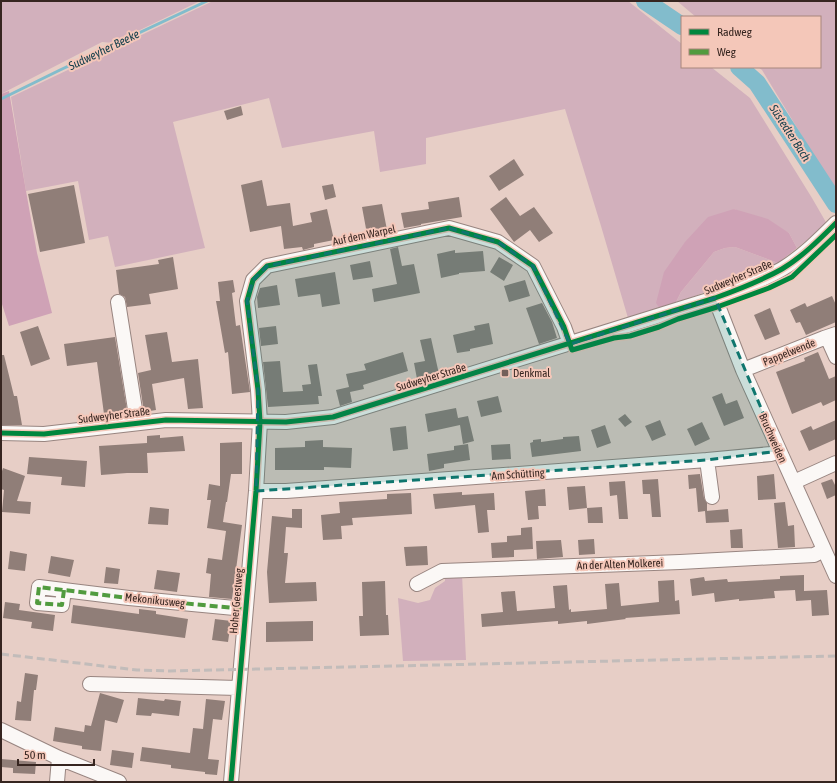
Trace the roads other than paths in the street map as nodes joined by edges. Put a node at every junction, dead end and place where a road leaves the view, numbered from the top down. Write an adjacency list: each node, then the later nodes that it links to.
1 (836, 223): 2 (street, Sudweyher Straße)
2 (714, 298): 5 (street, Sudweyher Straße); 7 (street, Bruchweiden)
3 (118, 302): 8 (street)
4 (832, 336): 6 (street); 7 (street, Pappelwende)
5 (570, 344): 9 (street, Sudweyher Straße); 9 (street, Auf dem Warpel)
6 (836, 357)
7 (743, 370): 11 (street, Bruchweiden)
8 (137, 422): 9 (street, Sudweyher Straße); 10 (street, Sudweyher Straße)
9 (260, 422): 15 (street, Hoher Geestweg)
10 (1, 433)
11 (779, 451): 12 (street, Am Schütting); 14 (street, Bruchweiden)
12 (707, 460): 15 (street, Am Schütting); 16 (street)
13 (836, 463): 14 (street)
14 (794, 482): 17 (street, Bruchweiden)
15 (256, 491): 21 (street, Hoher Geestweg)
16 (712, 497)
17 (824, 550): 18 (street, Bruchweiden); 19 (street, An der Alten Molkerei)
18 (836, 576)
19 (417, 584)
20 (64, 590): 21 (street, Mekonikusweg)
21 (245, 609): 23 (street, Hoher Geestweg)
22 (90, 684): 23 (street)
23 (238, 688): 28 (street, Hoher Geestweg)
24 (1, 730): 25 (street)
25 (59, 758): 26 (street); 27 (street)
26 (57, 782)
27 (119, 782)
28 (231, 782)

